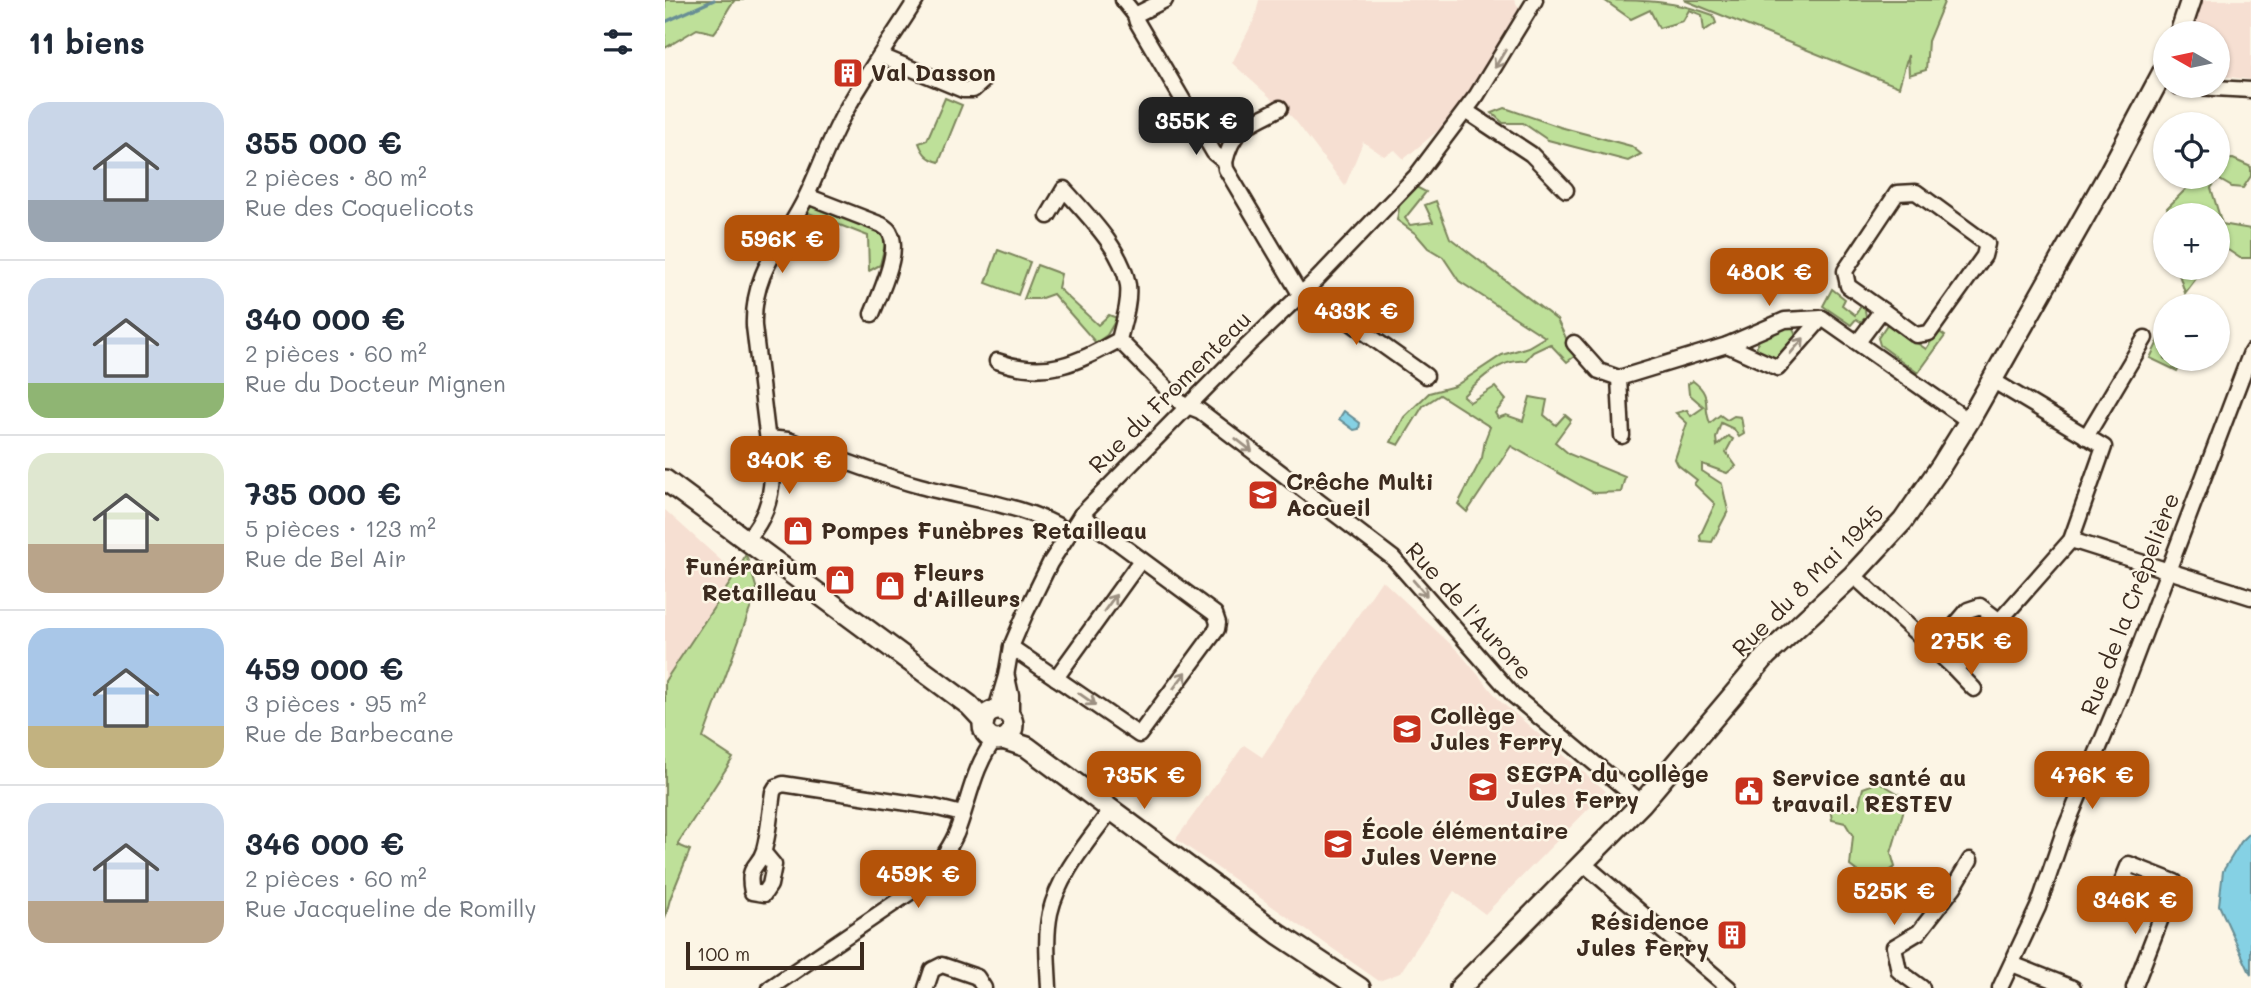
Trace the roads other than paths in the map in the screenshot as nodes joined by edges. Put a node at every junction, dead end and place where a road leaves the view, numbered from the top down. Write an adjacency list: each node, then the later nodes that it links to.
1 (916, 0): 8 (street)
2 (1123, 0): 6 (street)
3 (1165, 0): 6 (street)
4 (1535, 0): 14 (street, Rue du Fromenteau, one-way to 14)
5 (2191, 0): 7 (main road)
6 (1135, 15): 15 (street)
7 (2184, 21)
8 (881, 56): 9 (street); 17 (street)
9 (983, 81)
10 (2230, 87): 11 (street)
11 (2251, 90)
12 (2154, 98): 32 (main road, Rue du 8 Mai 1945)
13 (1280, 108): 15 (street)
14 (1466, 111): 16 (street); 19 (street, Rue du Fromenteau)
15 (1225, 162): 19 (street)
16 (1566, 191)
17 (807, 196): 21 (street); 36 (street)
18 (1048, 216): 24 (street)
19 (1303, 292): 30 (street); 33 (street, Rue du Fromenteau)
20 (1882, 310): 20 (street); 25 (street)
21 (872, 314)
22 (1822, 318): 25 (street); 27 (street); 27 (street, one-way to 22)
23 (2145, 338): 37 (street)
24 (1119, 340): 29 (street); 33 (street, Rue de l'Aurore)
25 (1858, 342): 34 (street)
26 (1574, 343): 31 (street)
27 (1727, 345): 31 (street)
28 (2251, 352): 44 (street, Rue de la Crêpelière)
29 (997, 362)
30 (1426, 376)
31 (1619, 378): 35 (street)
32 (1992, 380): 34 (main road, Rue du 8 Mai 1945); 37 (street)
33 (1188, 407): 39 (street, Rue du Fromenteau); 54 (street, Rue de l'Aurore, one-way to 54)
34 (1969, 421): 45 (main road, Rue du 8 Mai 1945)
35 (1622, 436)
36 (768, 437): 40 (street); 41 (street)
37 (2086, 437): 42 (street)
38 (665, 480): 41 (main road)
39 (1081, 515): 40 (street, Rue du Fromenteau); 43 (street)
40 (1069, 531): 48 (street, Rue du Fromenteau)
41 (747, 540): 53 (main road)
42 (2071, 540): 44 (street); 47 (street)
43 (1141, 560): 51 (street, one-way to 43); 51 (street, one-way to 43)
44 (2166, 572): 46 (street); 61 (street, Rue de la Crêpelière)
45 (1853, 575): 49 (street); 54 (main road, Rue du 8 Mai 1945)
46 (2251, 597)
47 (2000, 621): 49 (street); 50 (street)
48 (1011, 647): 51 (street); 53 (street, Rue du Fromenteau)
49 (1934, 650): 50 (street)
50 (1953, 667): 52 (street)
51 (1056, 678)
52 (1974, 689)
53 (998, 724): 55 (main road); 56 (street, Rue du Fromenteau)
54 (1642, 803): 59 (main road, Rue du 8 Mai 1945)
55 (1110, 811): 65 (street); 66 (main road)
56 (963, 814): 57 (street); 62 (street, Rue du Fromenteau)
57 (764, 853)
58 (1970, 860): 69 (street)
59 (1583, 863): 67 (main road, Rue du 8 Mai 1945); 68 (street)
60 (2169, 897): 72 (street)
61 (2012, 964): 70 (street, Rue de la Crêpelière); 71 (street)
62 (770, 988)
63 (926, 988): 64 (street)
64 (984, 988)
65 (1049, 988)
66 (1360, 988)
67 (1459, 988)
68 (1729, 988)
69 (1922, 988)
70 (2000, 988)
71 (2073, 988)
72 (2134, 988)

